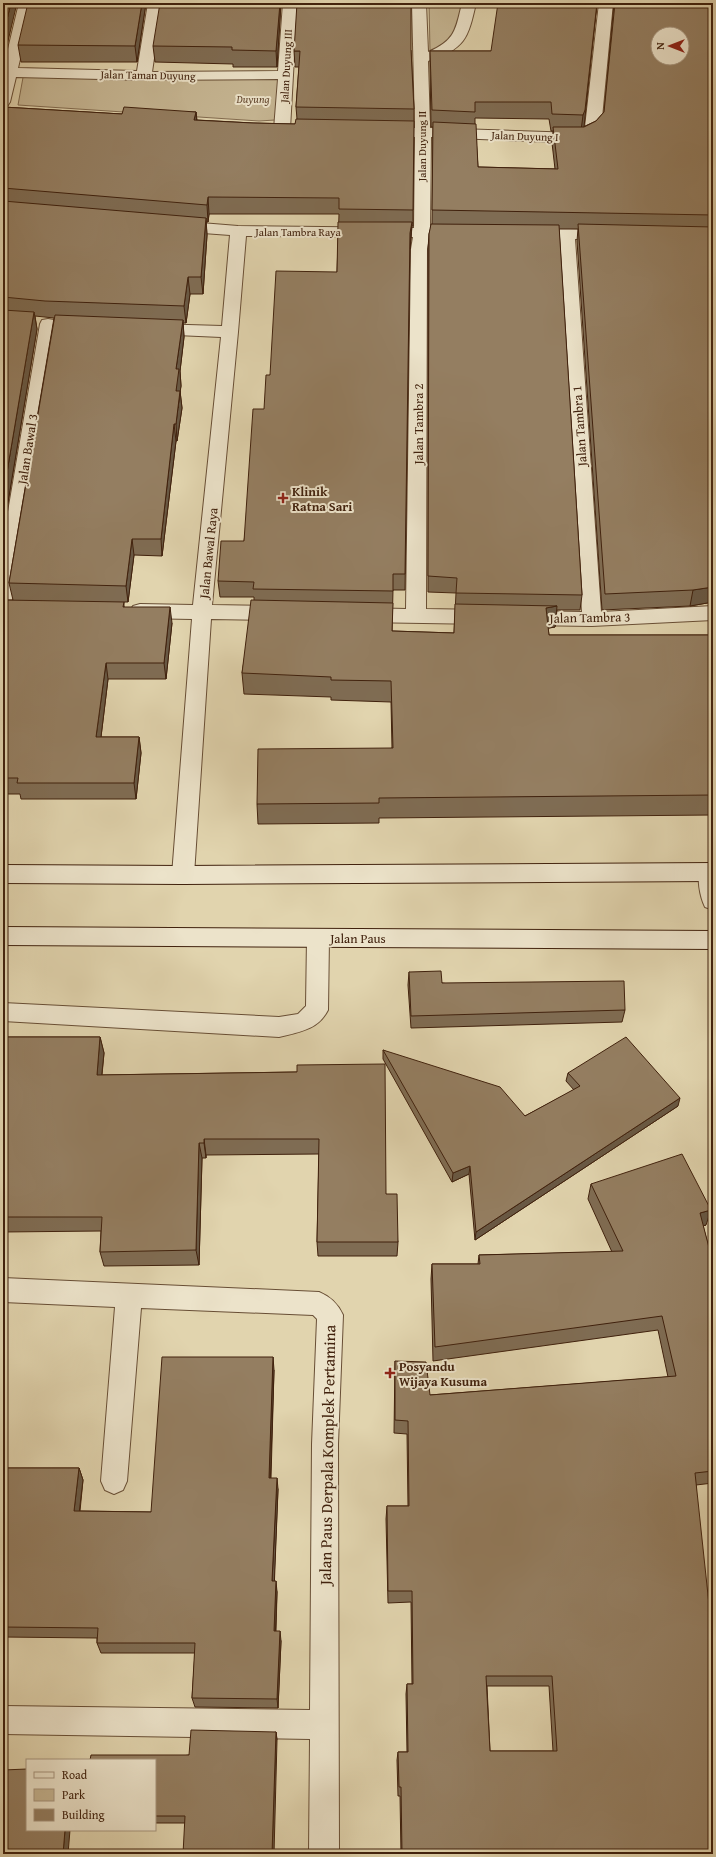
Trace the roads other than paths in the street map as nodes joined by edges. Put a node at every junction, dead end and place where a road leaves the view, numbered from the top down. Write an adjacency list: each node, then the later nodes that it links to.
1 (26, 3): 8 (street)
2 (155, 3): 10 (street)
3 (290, 3): 9 (street, Jalan Duyung III)
4 (419, 3): 7 (street, Jalan Duyung II)
5 (469, 3): 7 (street)
6 (606, 3): 16 (street, Jalan Duyung I)
7 (420, 59): 16 (street, Jalan Duyung II)
8 (10, 72): 10 (street, Jalan Taman Duyung); 11 (street)
9 (285, 75): 10 (street, Jalan Taman Duyung); 14 (street, Jalan Duyung III)
10 (144, 76)
11 (3, 102)
12 (3, 108): 13 (street)
13 (19, 110)
14 (298, 129)
15 (368, 130): 16 (street)
16 (423, 132): 19 (street, Jalan Duyung II)
17 (160, 225): 18 (street, Jalan Tambra Raya)
18 (238, 231): 19 (street, Jalan Tambra Raya); 26 (street, Jalan Bawal Raya)
19 (422, 232): 20 (street, Jalan Tambra Raya); 33 (street, Jalan Tambra 2)
20 (475, 233)
21 (513, 233): 22 (street)
22 (567, 234): 23 (street); 34 (street, Jalan Tambra 1)
23 (621, 235)
24 (48, 324): 27 (street, Jalan Bawal 3)
25 (140, 328): 26 (street)
26 (230, 332): 29 (street, Jalan Bawal Raya)
27 (8, 605)
28 (122, 610): 29 (street)
29 (202, 611): 30 (street); 37 (street, Jalan Bawal Raya)
30 (296, 613)
31 (713, 613): 34 (street, Jalan Tambra 3)
32 (344, 614): 33 (street, Jalan Tambra 3)
33 (416, 616): 34 (street, Jalan Tambra 3)
34 (592, 619)
35 (711, 872): 37 (street); 38 (street)
36 (3, 874): 37 (street)
37 (183, 875)
38 (713, 901)
39 (3, 936): 40 (street, Jalan Paus)
40 (318, 938): 41 (street, Jalan Paus); 42 (street)
41 (713, 940)
42 (3, 1012)
43 (3, 1290): 44 (street, Jalan Paus Derpala Komplek Pertamina)
44 (129, 1295): 45 (street); 47 (street, Jalan Paus Derpala Komplek Pertamina)
45 (114, 1481)
46 (3, 1720): 47 (street)
47 (324, 1725): 48 (street, Jalan Paus Derpala Komplek Pertamina)
48 (324, 1854)

